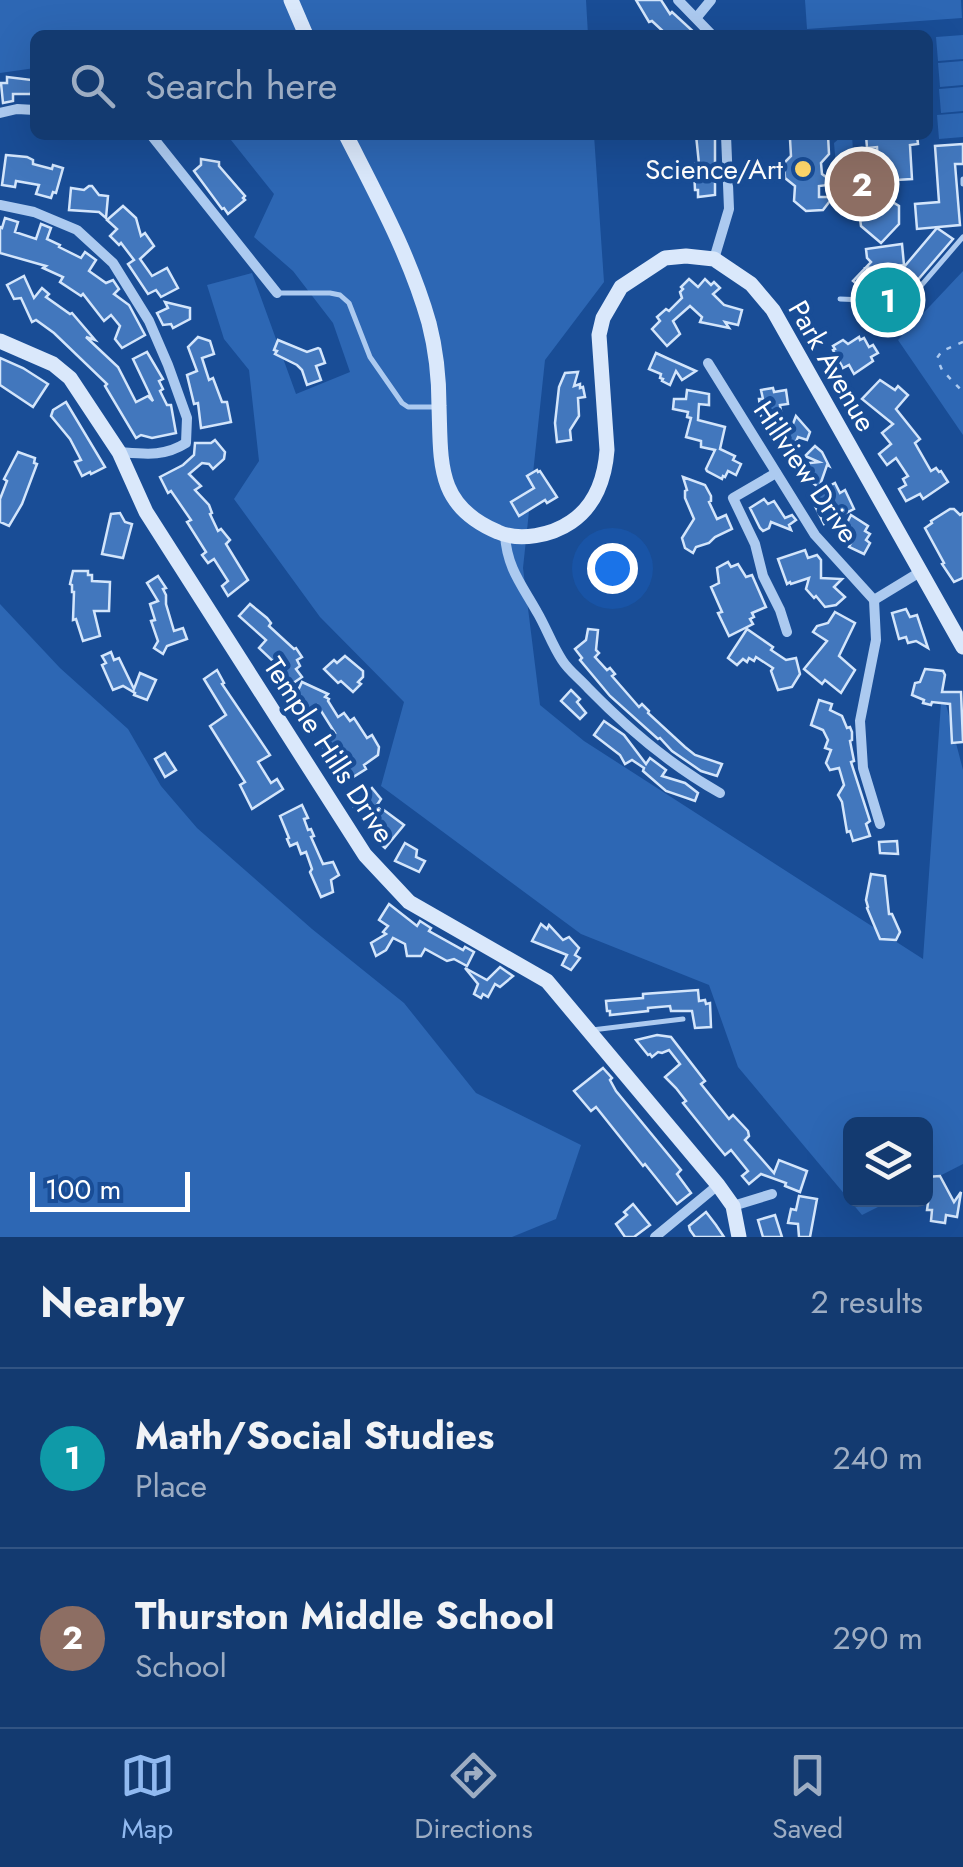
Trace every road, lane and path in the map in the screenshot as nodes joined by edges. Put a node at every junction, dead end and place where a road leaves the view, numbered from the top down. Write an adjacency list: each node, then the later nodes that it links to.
1 (290, 0): 5 (main road)
2 (678, 0): 4 (street)
3 (711, 0): 4 (street)
4 (696, 17): 6 (street)
5 (304, 30)
6 (708, 30)
7 (30, 110): 8 (street)
8 (0, 112)
9 (155, 140): 15 (street)
10 (349, 140): 21 (main road)
11 (726, 140): 14 (street)
12 (0, 204): 22 (street)
13 (963, 237): 16 (lane)
14 (714, 259): 24 (main road); 25 (main road, Park Avenue)
15 (277, 292): 21 (lane)
16 (840, 299)
17 (0, 341): 22 (main road, Temple Hills Drive)
18 (963, 342): 20 (path)
19 (708, 363): 23 (street, Hillview Drive)
20 (963, 392)
21 (440, 407): 24 (main road)
22 (120, 452): 32 (main road, Temple Hills Drive)
23 (776, 473): 26 (street, Hillview Drive); 27 (street)
24 (505, 535): 29 (street)
25 (920, 572): 26 (street); 28 (main road, Park Avenue)
26 (874, 600): 30 (street)
27 (787, 632)
28 (963, 647)
29 (720, 793)
30 (880, 824)
31 (683, 1019): 32 (lane)
32 (589, 1031): 33 (main road, Temple Hills Drive)
33 (718, 1185): 35 (main road, Temple Hills Drive); 36 (street)
34 (772, 1194): 35 (street)
35 (733, 1206): 37 (main road, Temple Hills Drive)
36 (654, 1237)
37 (740, 1237)

